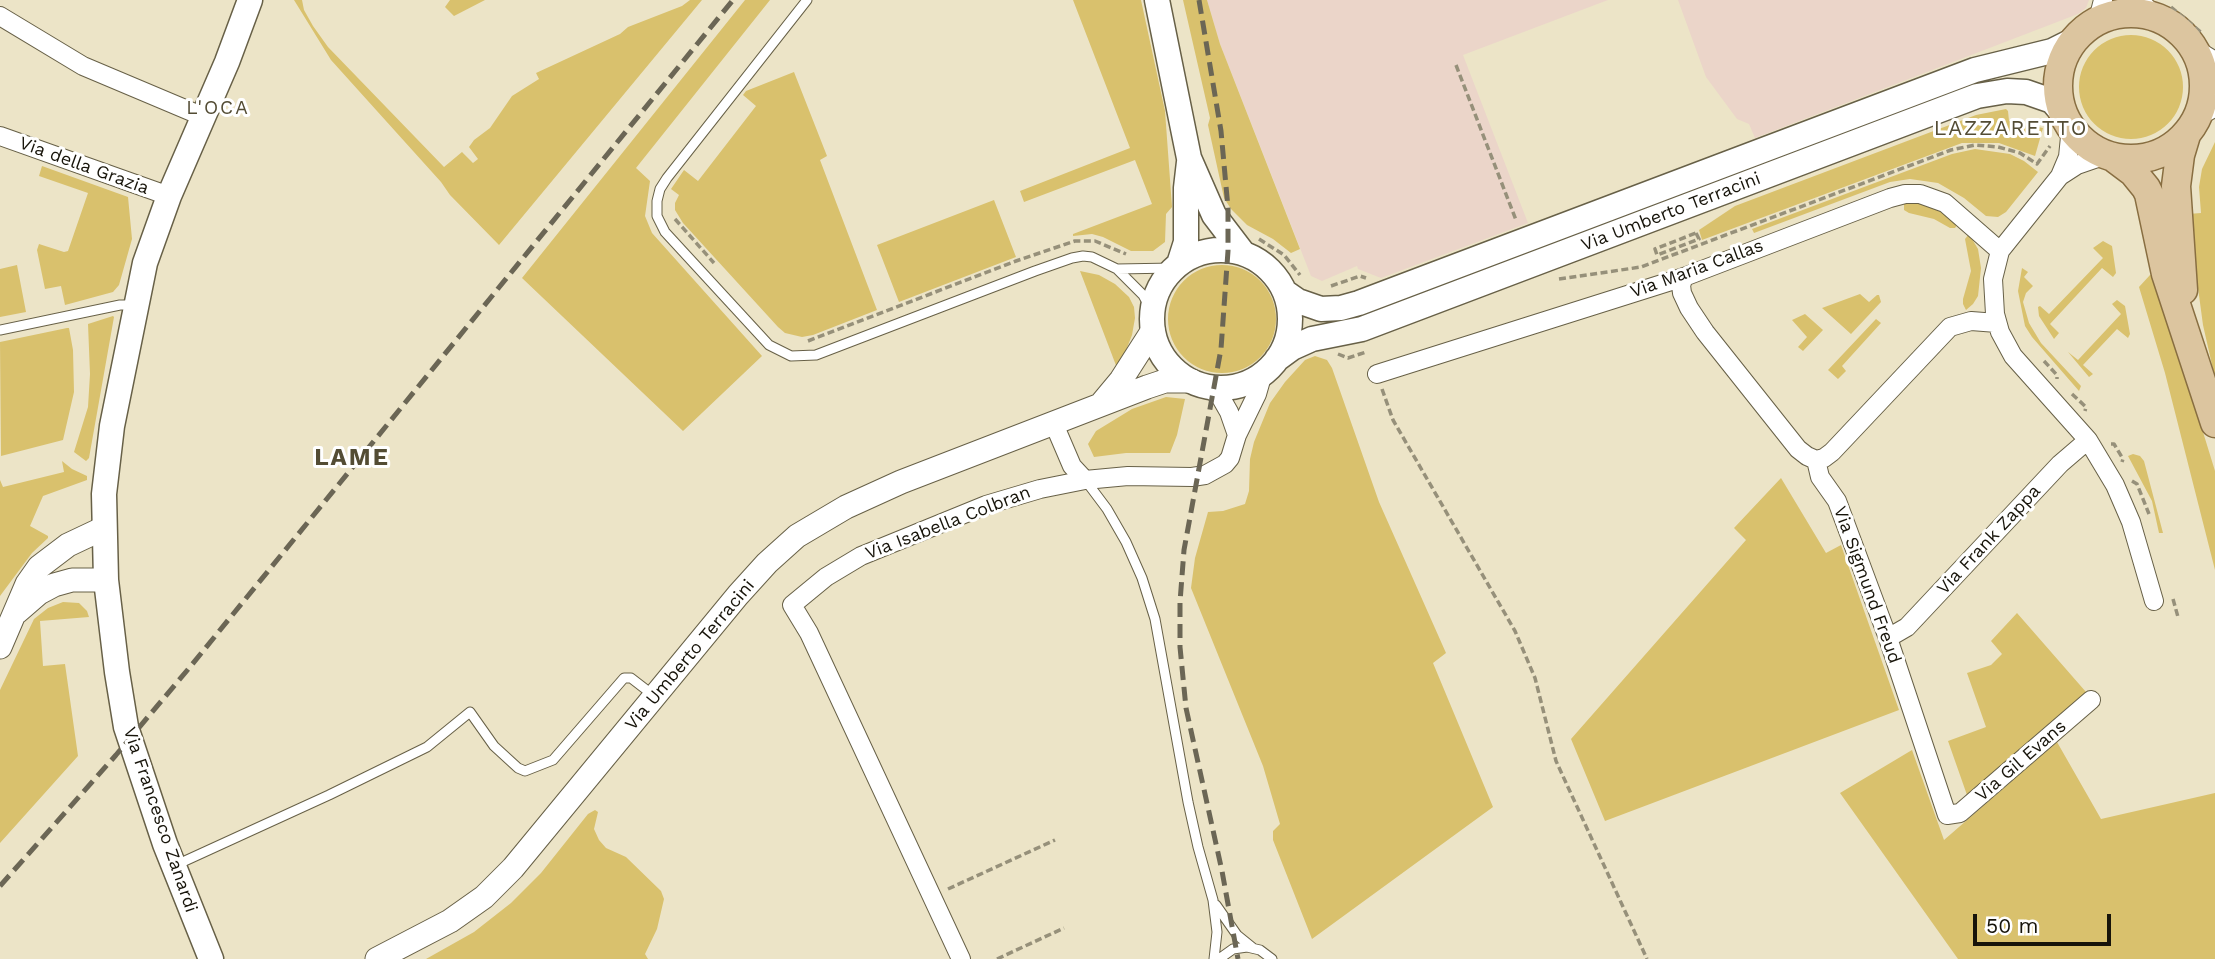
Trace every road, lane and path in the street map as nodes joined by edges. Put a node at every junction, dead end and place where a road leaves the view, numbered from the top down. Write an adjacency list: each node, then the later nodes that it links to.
1 (250, 0): 9 (main road, Via Francesco Zanardi)
2 (807, 0): 28 (lane)
3 (1157, 0): 14 (main road)
4 (2153, 6): 6 (main road); 7 (path); 7 (main road)
5 (0, 16): 9 (street)
6 (2090, 22): 11 (main road); 34 (main road, Via Umberto Terracini)
7 (2205, 51): 10 (main road)
8 (1456, 65): 18 (path)
9 (204, 117): 16 (main road, Via Francesco Zanardi)
10 (2200, 118): 13 (main road); 39 (main road)
11 (2062, 126): 13 (main road); 15 (street); 23 (path); 43 (main road, Via Umberto Terracini)
12 (0, 136): 16 (street, Via della Grazia)
13 (2110, 156): 15 (street); 39 (main road)
14 (1189, 158): 22 (main road); 27 (main road)
15 (2060, 176): 24 (street)
16 (169, 196): 35 (main road, Via Francesco Zanardi)
17 (671, 213): 29 (path)
18 (1520, 230)
19 (1676, 234): 20 (path)
20 (1679, 240): 21 (path); 21 (path)
21 (1691, 242): 23 (path)
22 (1250, 245): 27 (main road); 34 (main road); 34 (path)
23 (1693, 247): 25 (path); 32 (path)
24 (2000, 251): 31 (street, Via Maria Callas); 37 (street)
25 (1696, 253)
26 (1134, 257): 40 (path)
27 (1177, 266): 28 (lane); 36 (main road)
28 (1117, 268): 36 (lane)
29 (720, 269)
30 (1360, 276): 33 (path)
31 (1684, 277): 44 (street, Via Maria Callas); 55 (street, Via Sigmund Freud)
32 (1553, 279)
33 (1328, 286)
34 (1294, 287): 43 (main road)
35 (135, 305): 38 (lane); 57 (main road, Via Francesco Zanardi)
36 (1153, 321): 45 (main road); 48 (street, Via Umberto Terracini)
37 (1997, 323): 52 (street); 55 (street)
38 (0, 330)
39 (2186, 331): 49 (main road)
40 (799, 341)
41 (1369, 350): 42 (path)
42 (1335, 352)
43 (1270, 366): 45 (main road); 51 (street, Via Isabella Colbran)
44 (1377, 374): 80 (path)
45 (1200, 384): 48 (street, Via Umberto Terracini); 51 (street)
46 (2074, 394): 47 (path)
47 (2086, 407)
48 (1096, 408): 50 (street, Via Umberto Terracini)
49 (2215, 423)
50 (1054, 425): 56 (street); 65 (street, Via Umberto Terracini)
51 (1237, 435): 56 (street, Via Isabella Colbran)
52 (2088, 440): 60 (street); 63 (street, Via Frank Zappa)
53 (2114, 444): 54 (path)
54 (2123, 459)
55 (1816, 460): 63 (street, Via Sigmund Freud)
56 (1085, 480): 71 (lane); 76 (street, Via Isabella Colbran)
57 (104, 528): 58 (main road, Via Francesco Zanardi); 61 (street)
58 (106, 580): 61 (street); 69 (main road, Via Francesco Zanardi)
59 (2171, 594): 62 (path)
60 (2154, 601)
61 (15, 614): 64 (street)
62 (2178, 617)
63 (1888, 638): 67 (street, Via Sigmund Freud)
64 (0, 647)
65 (655, 697): 69 (lane); 75 (street, Via Umberto Terracini)
66 (2091, 700): 67 (street, Via Gil Evans)
67 (1947, 815)
68 (1055, 839): 70 (path)
69 (174, 866): 74 (main road, Via Francesco Zanardi)
70 (943, 892)
71 (1213, 900): 73 (lane); 78 (lane)
72 (1064, 928): 77 (path)
73 (1253, 948): 78 (lane); 79 (lane)
74 (211, 959)
75 (377, 959)
76 (961, 959)
77 (997, 959)
78 (1216, 959)
79 (1272, 959)
80 (1647, 959)

